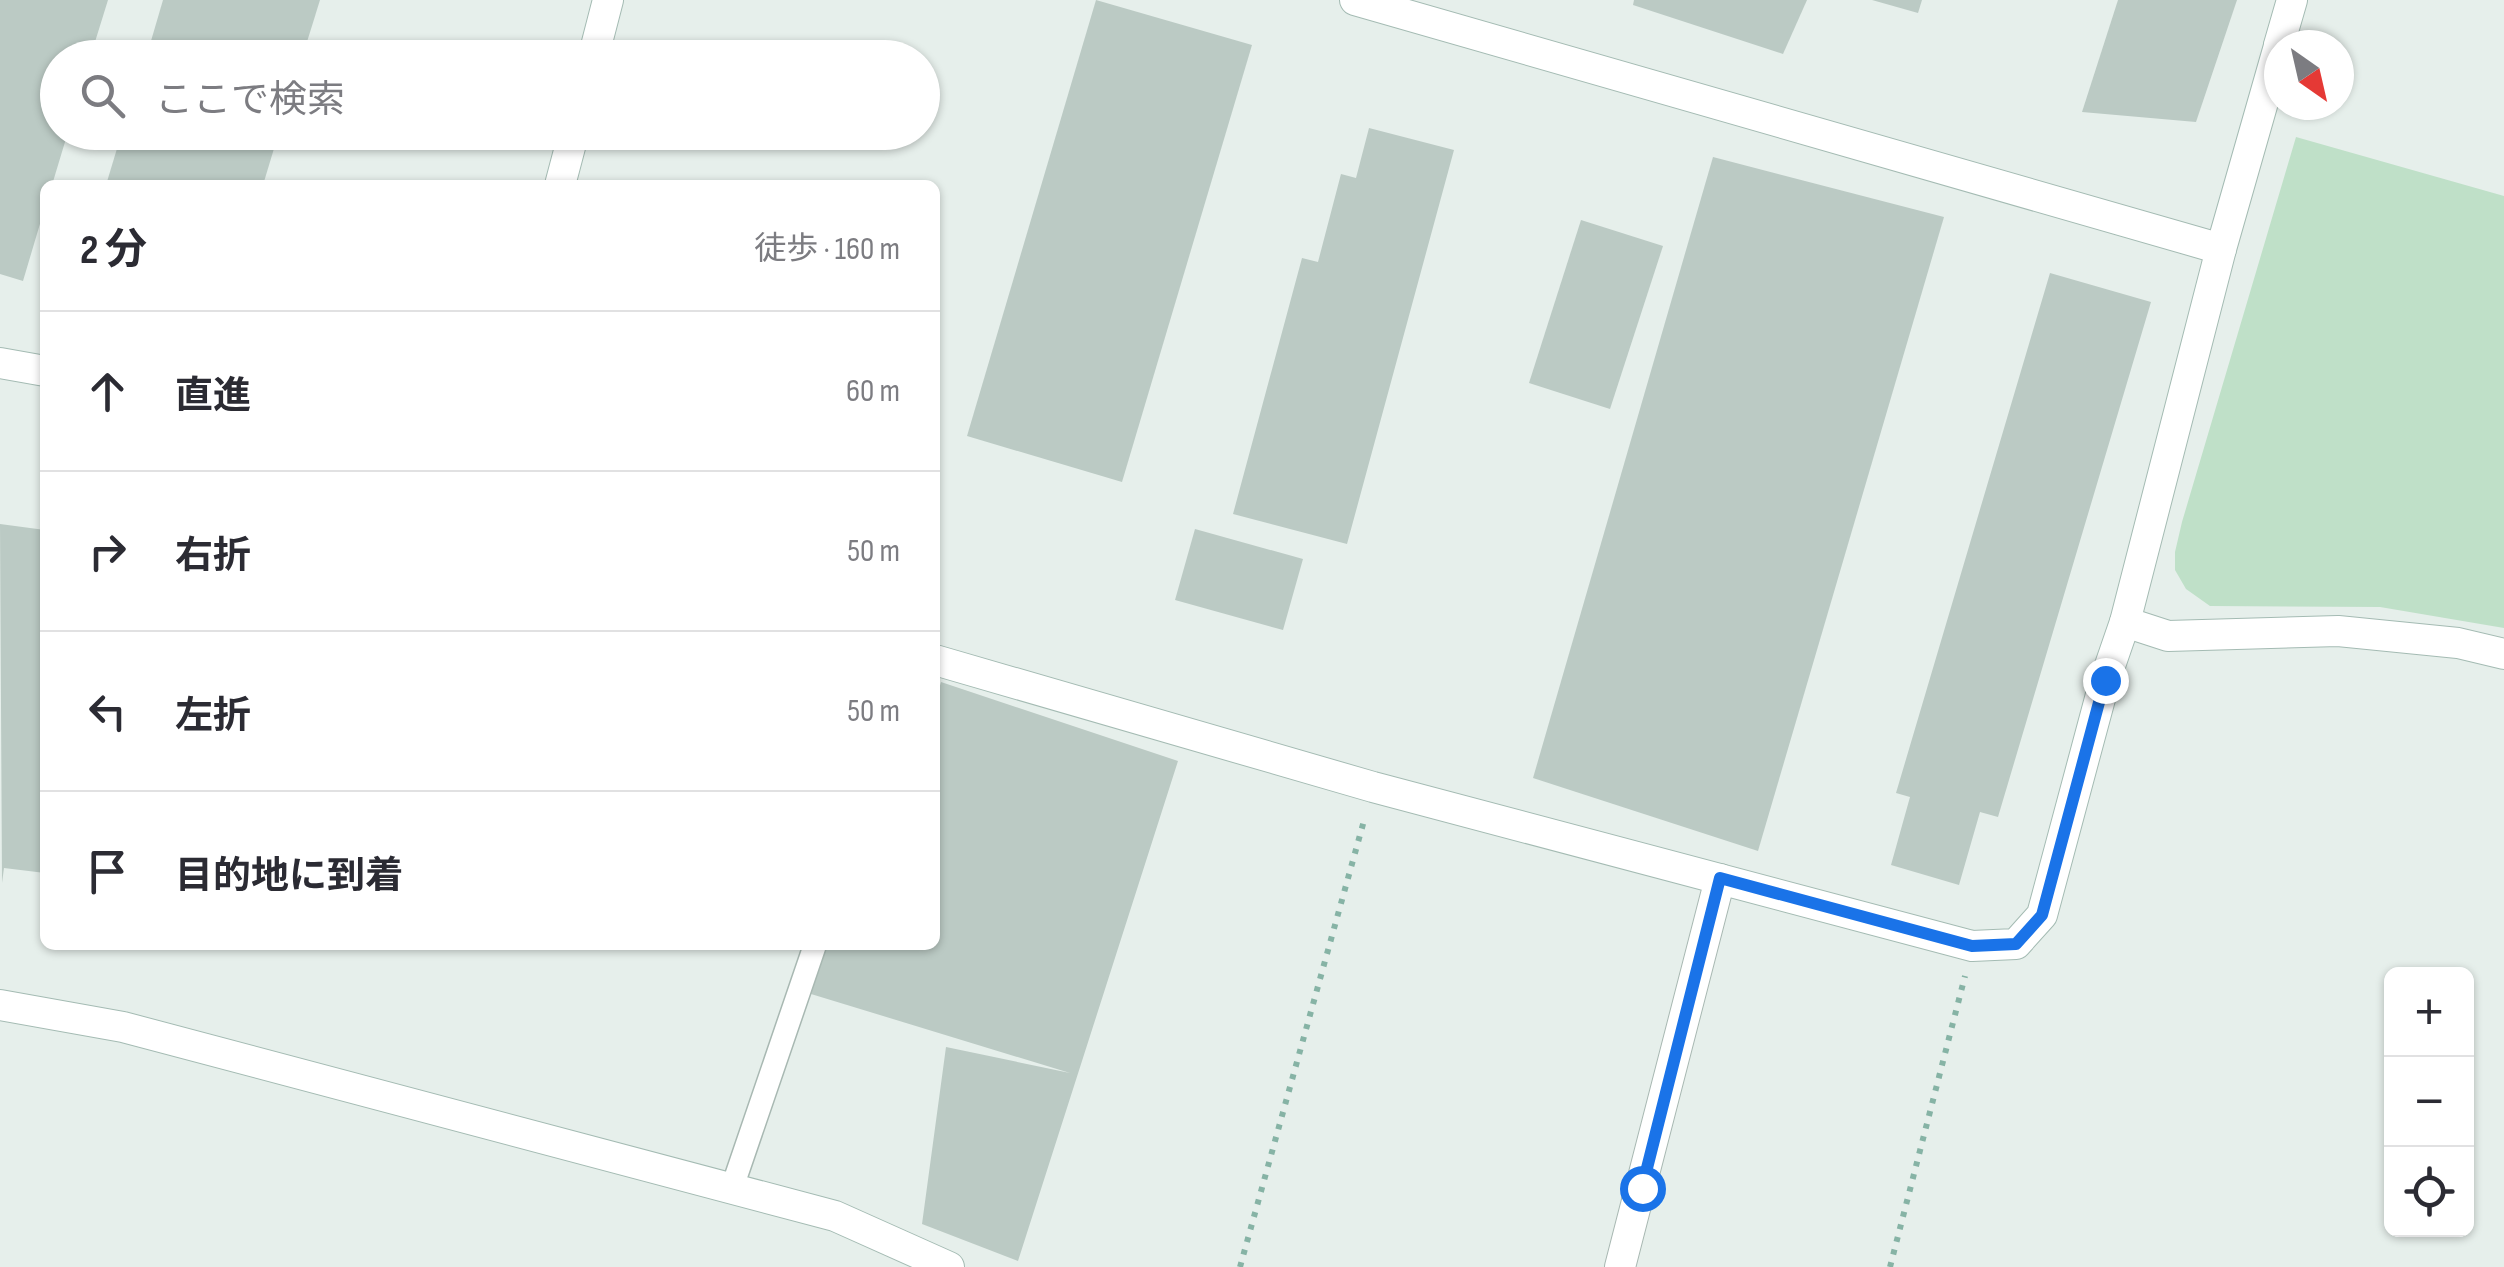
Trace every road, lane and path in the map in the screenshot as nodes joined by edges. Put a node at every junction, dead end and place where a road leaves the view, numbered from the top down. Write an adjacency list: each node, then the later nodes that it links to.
1 (608, 0): 5 (street)
2 (1355, 0): 9 (street)
3 (2292, 0): 4 (street)
4 (2283, 30)
5 (598, 40)
6 (2264, 98): 9 (street)
7 (569, 150): 8 (street)
8 (561, 180)
9 (2221, 249): 12 (street)
10 (0, 364): 11 (street)
11 (40, 370)
12 (2125, 622): 13 (street); 17 (street)
13 (2504, 654)
14 (940, 661): 15 (street)
15 (1373, 787): 16 (street); 22 (path)
16 (1720, 878): 17 (street); 23 (street)
17 (1972, 946): 24 (path)
18 (812, 950): 20 (lane)
19 (0, 1006): 20 (street)
20 (732, 1188): 21 (street)
21 (950, 1267)
22 (1240, 1267)
23 (1620, 1267)
24 (1890, 1267)

